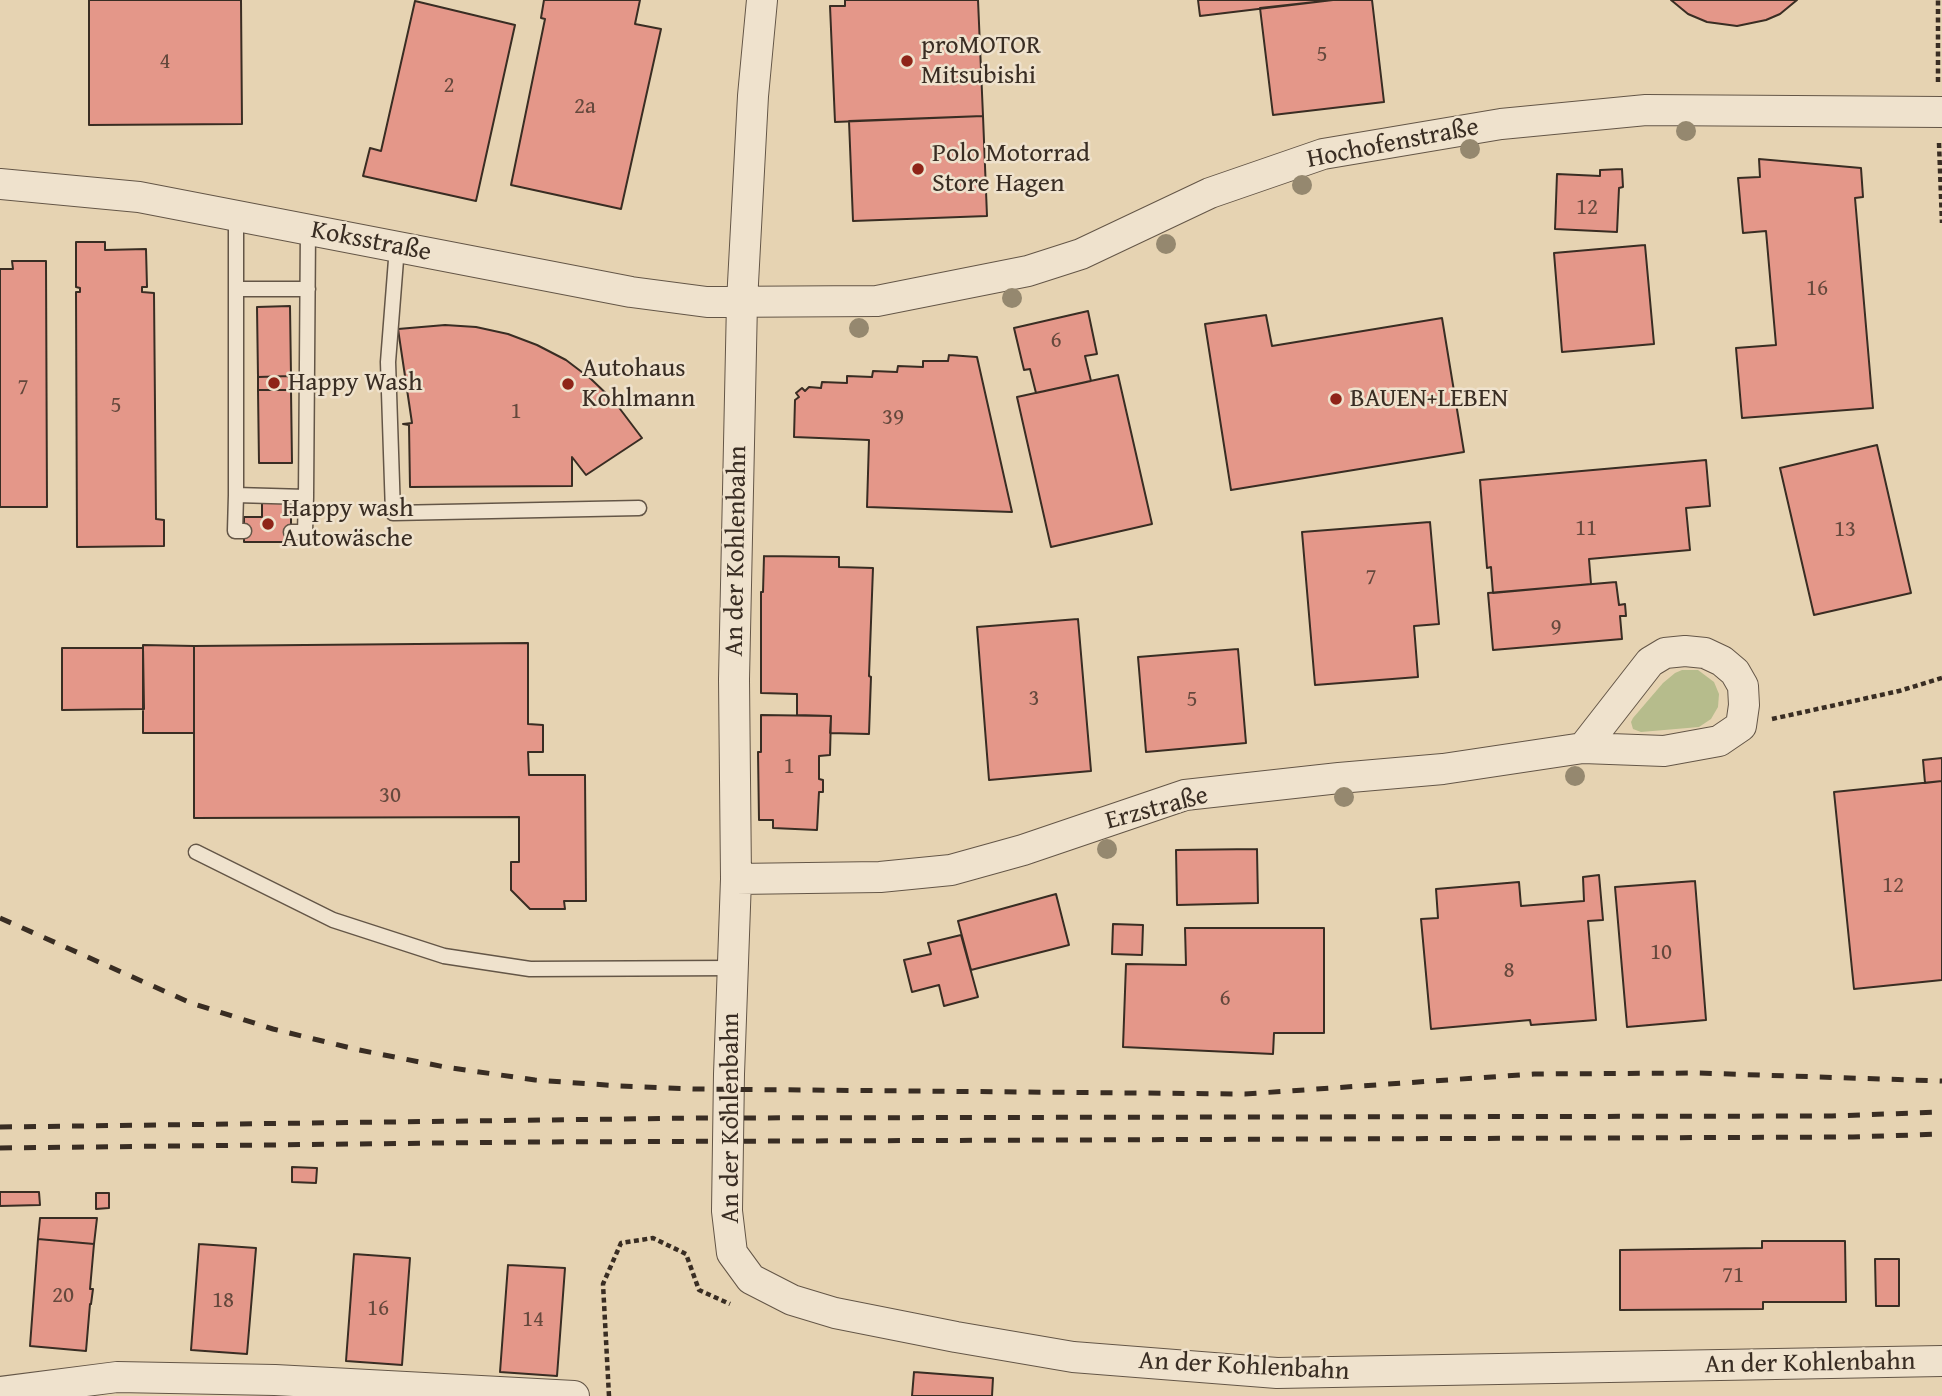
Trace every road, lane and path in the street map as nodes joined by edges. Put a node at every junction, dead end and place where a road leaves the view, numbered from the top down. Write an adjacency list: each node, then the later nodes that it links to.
1 (762, 0): 11 (street, An der Kohlenbahn)
2 (1938, 0): 3 (path)
3 (1939, 104): 6 (path); 11 (street, Hochofenstraße)
4 (0, 184): 5 (street, Koksstraße)
5 (236, 215): 7 (street, Koksstraße); 9 (lane)
6 (1942, 223)
7 (308, 229): 8 (street, Koksstraße); 10 (lane)
8 (397, 247): 11 (street, Koksstraße); 14 (lane)
9 (236, 289): 10 (lane); 12 (lane)
10 (308, 289): 13 (lane)
11 (742, 302): 21 (street, An der Kohlenbahn)
12 (236, 495): 13 (lane); 15 (lane)
13 (306, 496): 16 (lane)
14 (639, 508)
15 (239, 531)
16 (298, 532)
17 (1942, 678): 18 (path)
18 (1741, 726): 19 (street, Erzstraße); 19 (street)
19 (1583, 748): 21 (street, Erzstraße)
20 (196, 852): 22 (lane)
21 (736, 879): 22 (street, An der Kohlenbahn)
22 (733, 968): 24 (street, An der Kohlenbahn)
23 (733, 1305): 27 (path)
24 (1942, 1361)
25 (0, 1392): 26 (street)
26 (574, 1396)
27 (609, 1396)

